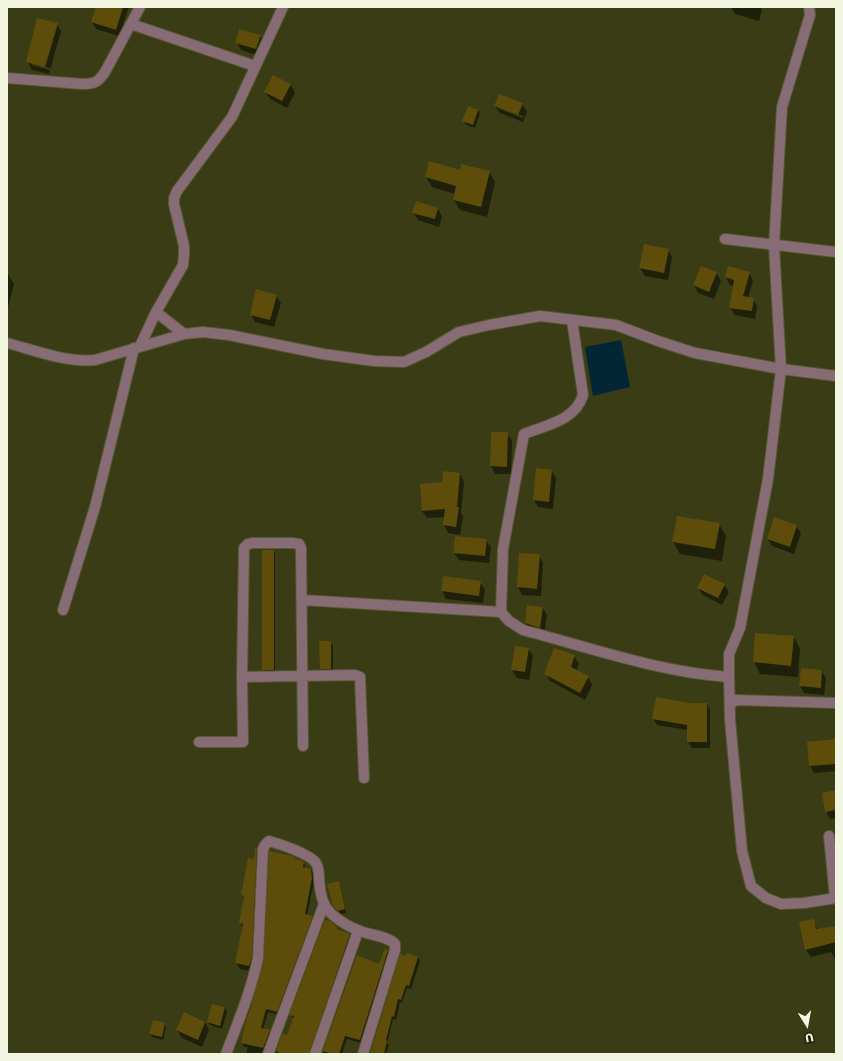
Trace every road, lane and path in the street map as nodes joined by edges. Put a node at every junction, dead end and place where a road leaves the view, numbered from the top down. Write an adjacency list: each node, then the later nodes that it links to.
1 (140, 7): 4 (street)
2 (283, 7): 5 (street)
3 (809, 7): 8 (street)
4 (131, 24): 5 (street); 6 (street)
5 (255, 66): 10 (street)
6 (7, 78)
7 (725, 239): 8 (street)
8 (774, 246): 9 (street); 15 (street)
9 (836, 252)
10 (156, 312): 12 (street); 14 (street)
11 (572, 320): 12 (street); 15 (street); 19 (street)
12 (184, 334): 14 (street)
13 (7, 343): 14 (street)
14 (137, 347): 18 (street)
15 (781, 369): 16 (street); 22 (street)
16 (836, 376)
17 (302, 600): 19 (street); 20 (street); 21 (street)
18 (63, 610)
19 (501, 612): 22 (street)
20 (302, 676): 21 (street); 26 (street); 27 (street)
21 (242, 677): 25 (street)
22 (729, 677): 24 (street)
23 (836, 703): 24 (street)
24 (730, 704): 29 (street)
25 (199, 742)
26 (303, 746)
27 (364, 778)
28 (829, 836): 29 (street)
29 (835, 898)
30 (324, 904): 31 (street); 32 (street); 33 (street)
31 (358, 931): 34 (street); 35 (street)
32 (226, 1054)
33 (268, 1054)
34 (315, 1054)
35 (363, 1054)

